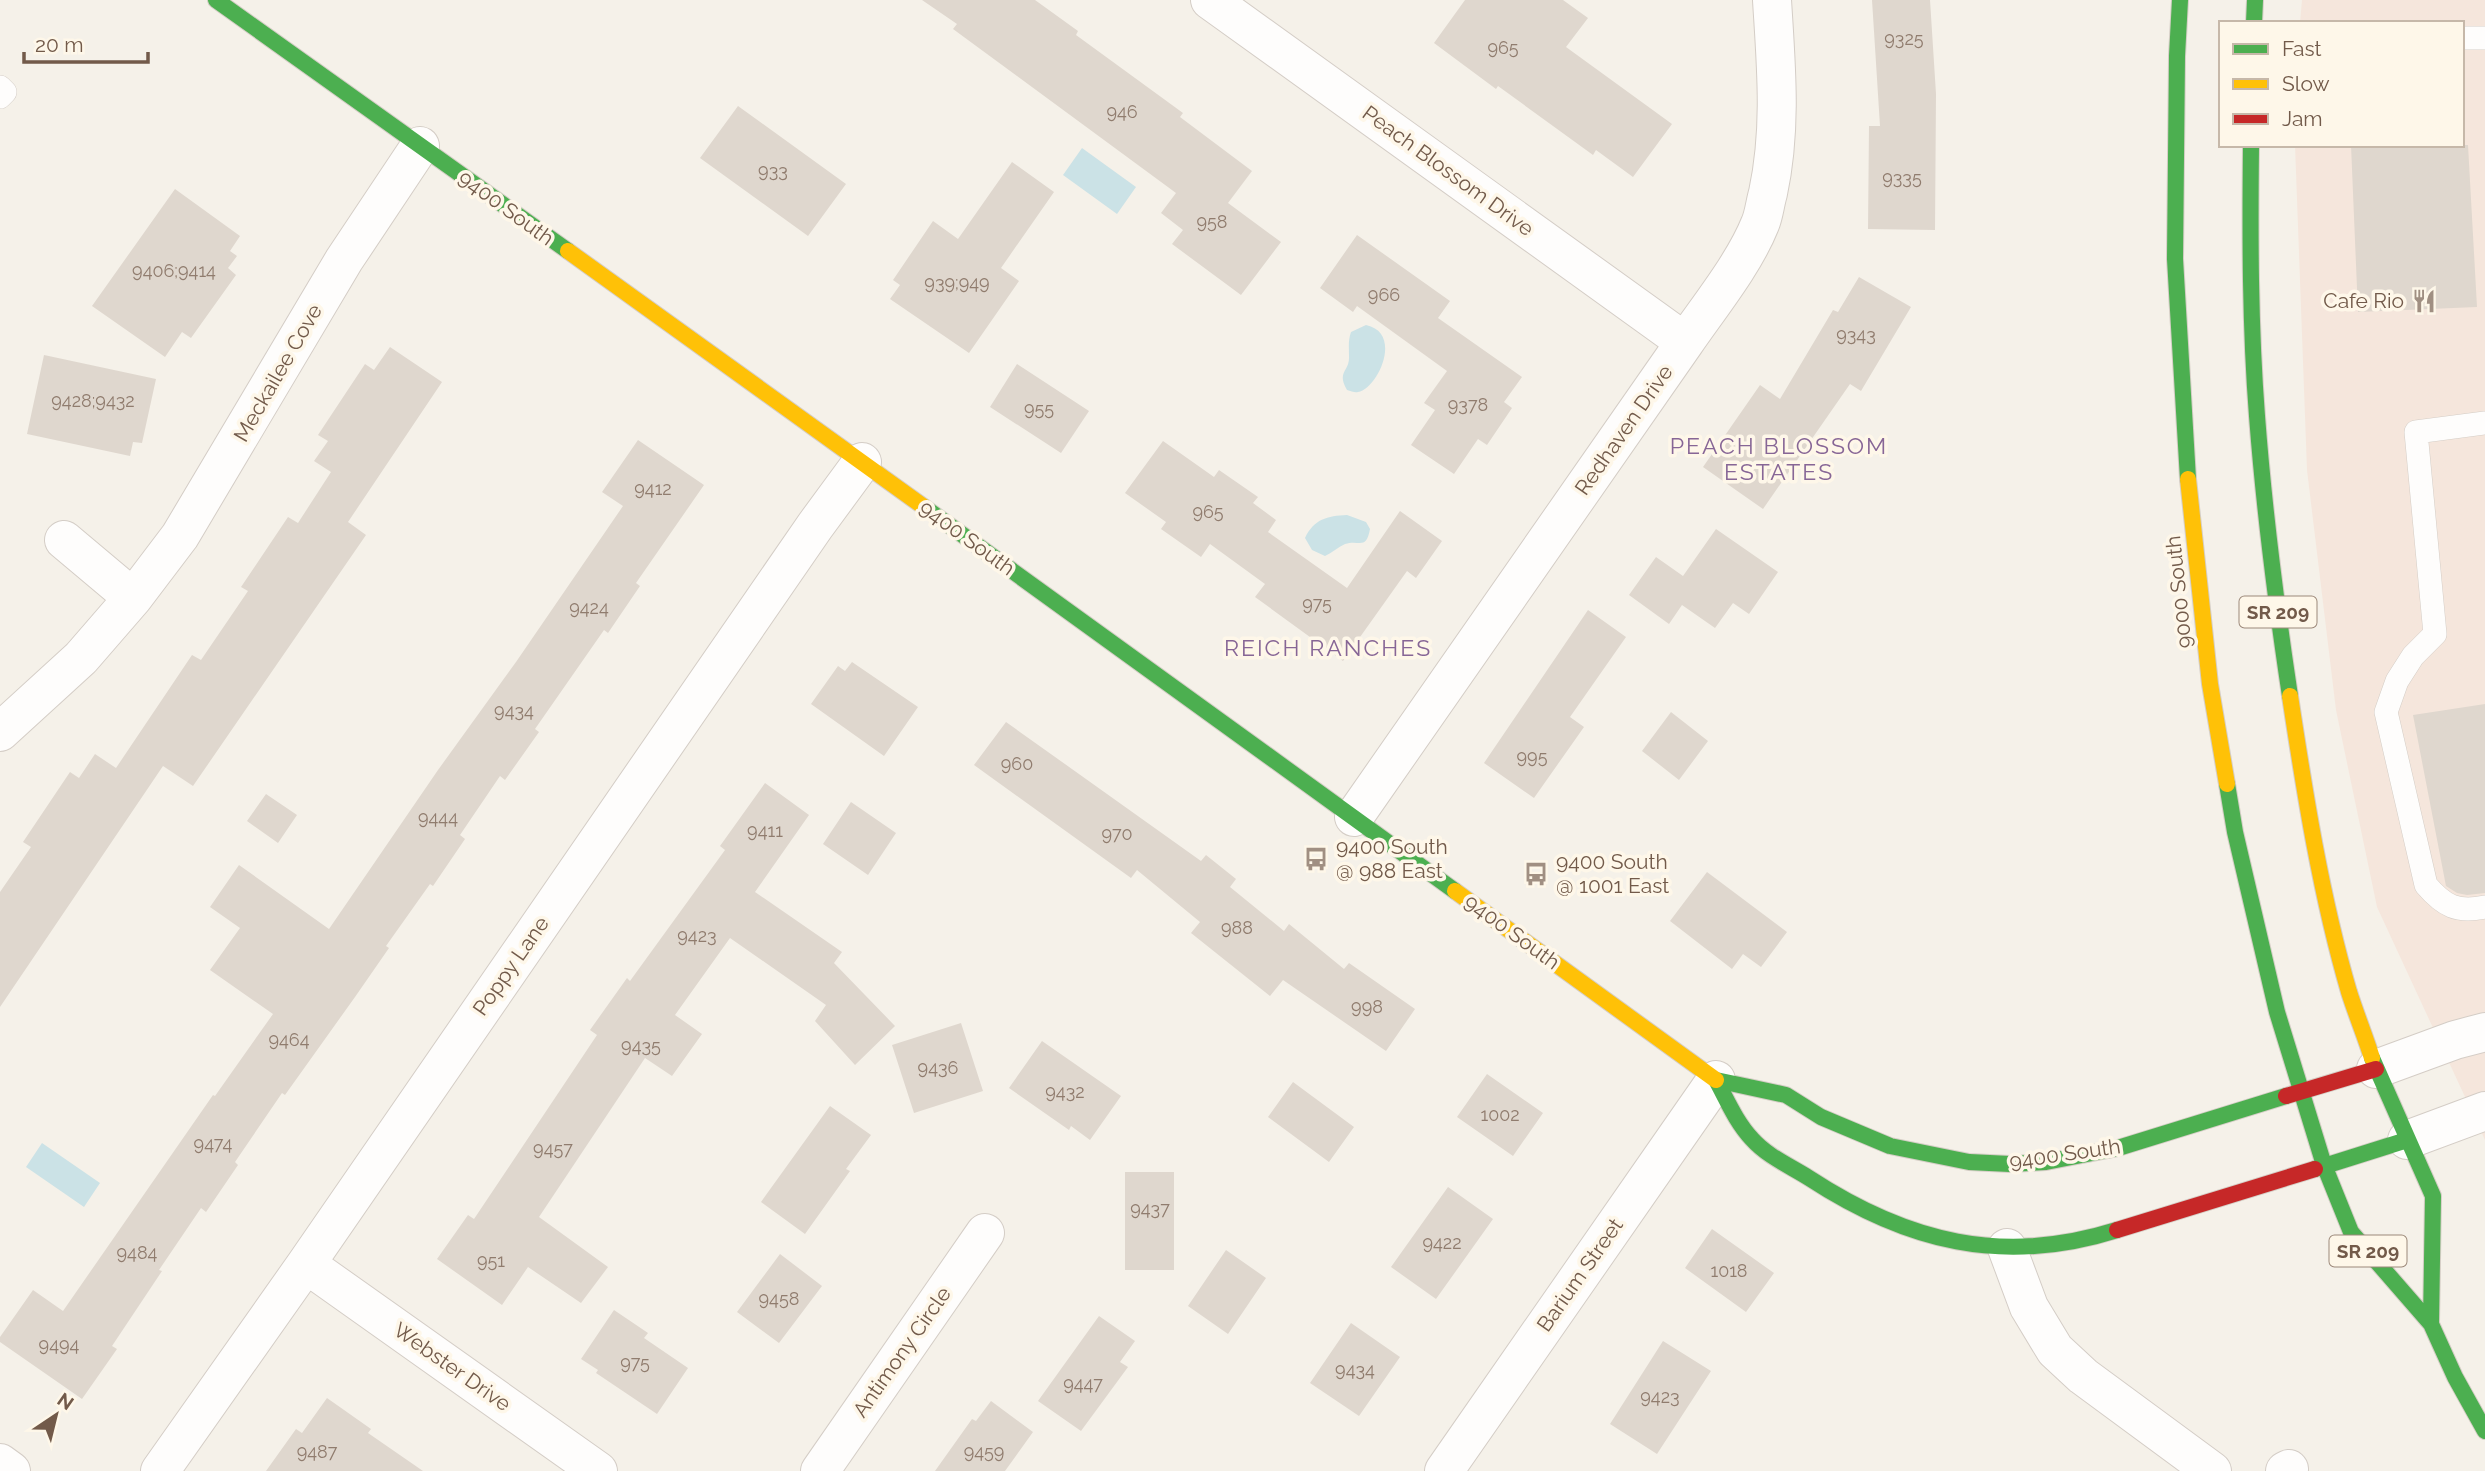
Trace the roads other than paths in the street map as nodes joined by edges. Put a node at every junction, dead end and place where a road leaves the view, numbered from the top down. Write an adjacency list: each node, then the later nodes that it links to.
1 (216, 0): 11 (main road, 9400 South)
2 (1210, 0): 13 (street, Peach Blossom Drive)
3 (1772, 0): 13 (street, Redhaven Drive)
4 (2180, 0): 24 (main road, 9000 South / SR 209)
5 (2255, 0): 6 (main road)
6 (2254, 21)
7 (2485, 37): 8 (lane)
8 (2464, 38)
9 (0, 87): 10 (lane)
10 (0, 97)
11 (420, 146): 15 (main road, 9400 South); 17 (street, Meckailee Cove)
12 (2251, 147): 22 (main road, SR 209)
13 (1685, 342): 19 (street, Redhaven Drive)
14 (2485, 423): 20 (lane)
15 (862, 461): 19 (main road, 9400 South); 30 (street, Poppy Lane)
16 (64, 540): 17 (street)
17 (133, 598): 18 (street, Meckailee Cove)
18 (0, 732)
19 (1354, 817): 23 (main road, 9400 South)
20 (2485, 907)
21 (2485, 1032): 22 (street)
22 (2376, 1069): 24 (main road, 9400 South); 26 (main road, SR 209)
23 (1716, 1080): 24 (main road, 9400 South); 29 (main road, 9400 South); 38 (street, Barium Street)
24 (2301, 1094): 27 (main road, 9000 South / SR 209)
25 (2485, 1111): 26 (street)
26 (2407, 1140): 27 (main road, 9400 South); 31 (main road, SR 209)
27 (2324, 1165): 29 (main road, 9400 South); 31 (main road, SR 209)
28 (985, 1233): 37 (street, Antimony Circle)
29 (2007, 1248): 39 (street)
30 (306, 1264): 35 (street, Poppy Lane); 36 (street, Webster Drive)
31 (2431, 1324): 32 (main road, SR 209)
32 (2485, 1431)
33 (0, 1463): 34 (street)
34 (11, 1471)
35 (160, 1471)
36 (597, 1471)
37 (820, 1471)
38 (1444, 1471)
39 (2212, 1471)

